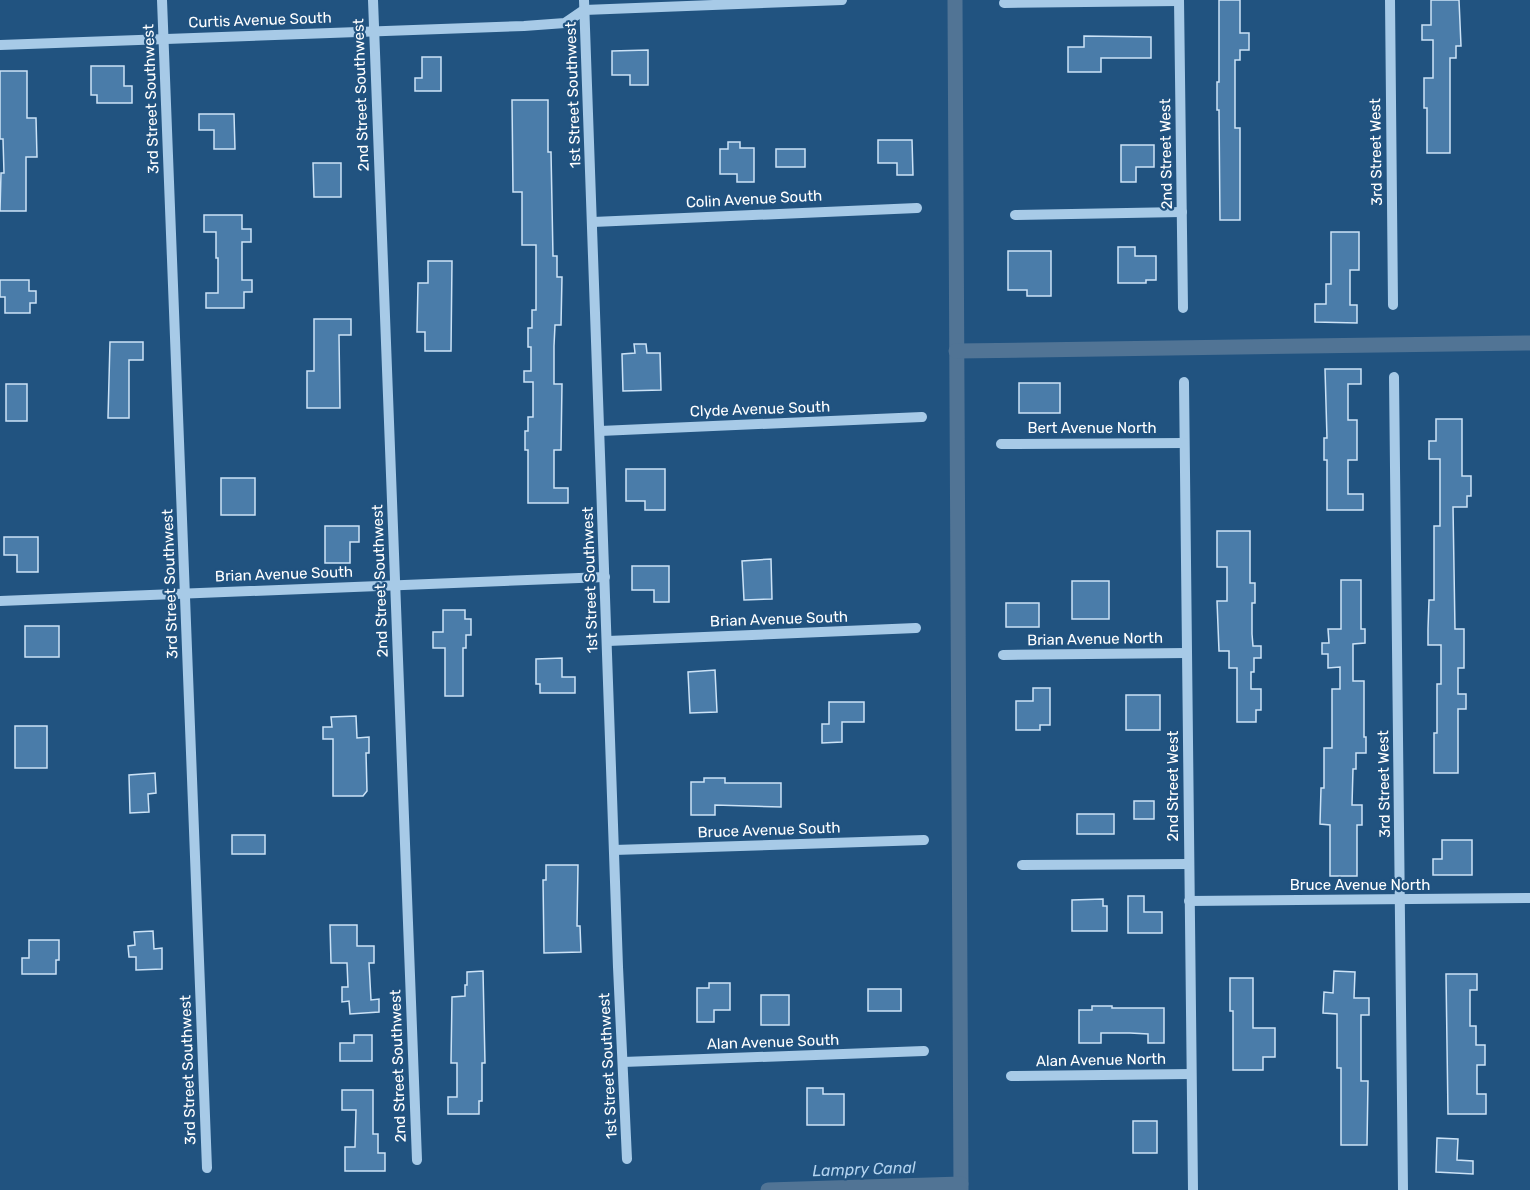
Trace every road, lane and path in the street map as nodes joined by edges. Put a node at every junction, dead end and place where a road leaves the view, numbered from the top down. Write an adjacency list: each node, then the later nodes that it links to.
1 (162, 0): 9 (street, 3rd Street Southwest)
2 (373, 0): 8 (street, 2nd Street Southwest)
3 (842, 0): 7 (street, Curtis Avenue South)
4 (1179, 0): 6 (street); 12 (street, 2nd Street West)
5 (1390, 0): 15 (street, 3rd Street West)
6 (1004, 3)
7 (584, 5): 8 (street, Curtis Avenue South); 14 (street, 1st Street Southwest)
8 (374, 30): 9 (street, Curtis Avenue South); 24 (street, 2nd Street Southwest)
9 (164, 39): 10 (street, Curtis Avenue South); 25 (street, 3rd Street Southwest)
10 (0, 45)
11 (917, 208): 14 (street, Colin Avenue South)
12 (1182, 212): 13 (street); 16 (street, 2nd Street West)
13 (1015, 215)
14 (592, 222): 20 (street, 1st Street Southwest)
15 (1393, 304)
16 (1183, 308)
17 (1394, 378): 36 (street, 3rd Street West)
18 (1184, 382): 21 (street, 2nd Street West)
19 (922, 417): 20 (street, Clyde Avenue South)
20 (600, 431): 23 (street, 1st Street Southwest)
21 (1184, 443): 22 (street, Bert Avenue North); 29 (street, 2nd Street West)
22 (1001, 444)
23 (605, 577): 24 (street, Brian Avenue South); 28 (street, 1st Street Southwest)
24 (395, 585): 25 (street, Brian Avenue South); 42 (street, 2nd Street Southwest)
25 (185, 592): 26 (street, Brian Avenue South); 44 (street, 3rd Street Southwest)
26 (0, 601)
27 (916, 628): 28 (street, Brian Avenue South)
28 (608, 641): 32 (street, 1st Street Southwest)
29 (1186, 653): 30 (street, Brian Avenue North); 33 (street, 2nd Street West)
30 (1003, 655)
31 (924, 840): 32 (street, Bruce Avenue South)
32 (614, 850): 39 (street, 1st Street Southwest)
33 (1189, 864): 34 (street); 37 (street, 2nd Street West)
34 (1022, 865)
35 (1530, 898): 36 (street, Bruce Avenue North)
36 (1400, 900): 37 (street, Bruce Avenue North); 46 (street, 3rd Street West)
37 (1189, 901): 40 (street, 2nd Street West)
38 (924, 1051): 39 (street, Alan Avenue South)
39 (623, 1062): 43 (street, 1st Street Southwest)
40 (1191, 1074): 41 (street, Alan Avenue North); 45 (street, 2nd Street West)
41 (1011, 1076)
42 (417, 1160)
43 (627, 1160)
44 (207, 1168)
45 (1193, 1190)
46 (1403, 1190)

